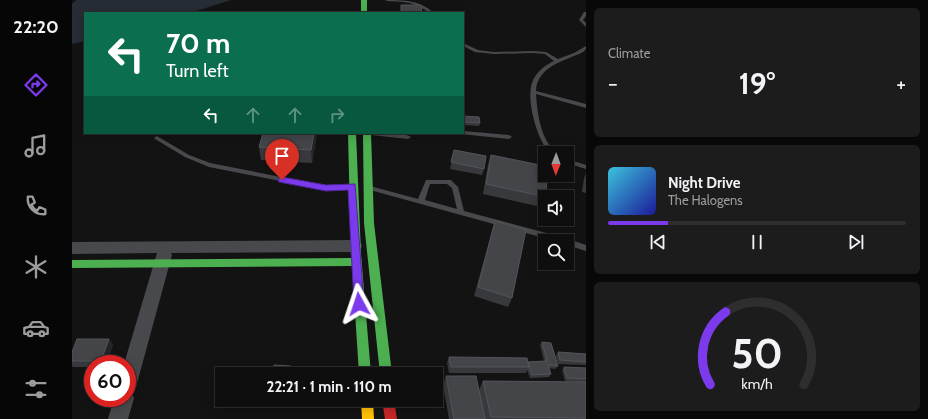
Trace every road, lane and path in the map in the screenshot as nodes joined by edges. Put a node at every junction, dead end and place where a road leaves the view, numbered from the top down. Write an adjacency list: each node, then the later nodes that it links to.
1 (364, 0): 3 (main road)
2 (387, 0): 4 (lane)
3 (364, 12)
4 (431, 12)
5 (586, 13): 6 (lane)
6 (586, 26)
7 (464, 44): 9 (lane)
8 (586, 47): 9 (lane)
9 (558, 62): 10 (lane)
10 (535, 92): 11 (lane); 19 (lane)
11 (586, 106)
12 (464, 133): 17 (lane)
13 (352, 134): 22 (main road)
14 (368, 134): 23 (main road)
15 (380, 134): 16 (lane)
16 (408, 137)
17 (509, 137)
18 (157, 138): 22 (lane)
19 (546, 146)
20 (574, 163): 21 (lane)
21 (586, 167)
22 (352, 186): 23 (lane); 28 (main road)
23 (368, 187): 24 (lane); 37 (main road)
24 (421, 201): 25 (lane); 25 (lane)
25 (460, 212): 26 (lane)
26 (540, 234)
27 (574, 244): 31 (lane)
28 (355, 246): 29 (street); 32 (main road)
29 (167, 247): 30 (street); 34 (street)
30 (72, 248)
31 (586, 248)
32 (356, 262): 34 (main road); 36 (main road)
33 (72, 264): 34 (main road)
34 (162, 264): 35 (street)
35 (136, 355)
36 (364, 367)
37 (385, 367)
38 (121, 407): 41 (street)
39 (367, 407): 42 (main road)
40 (389, 407): 43 (main road)
41 (118, 419)
42 (368, 419)
43 (391, 419)

